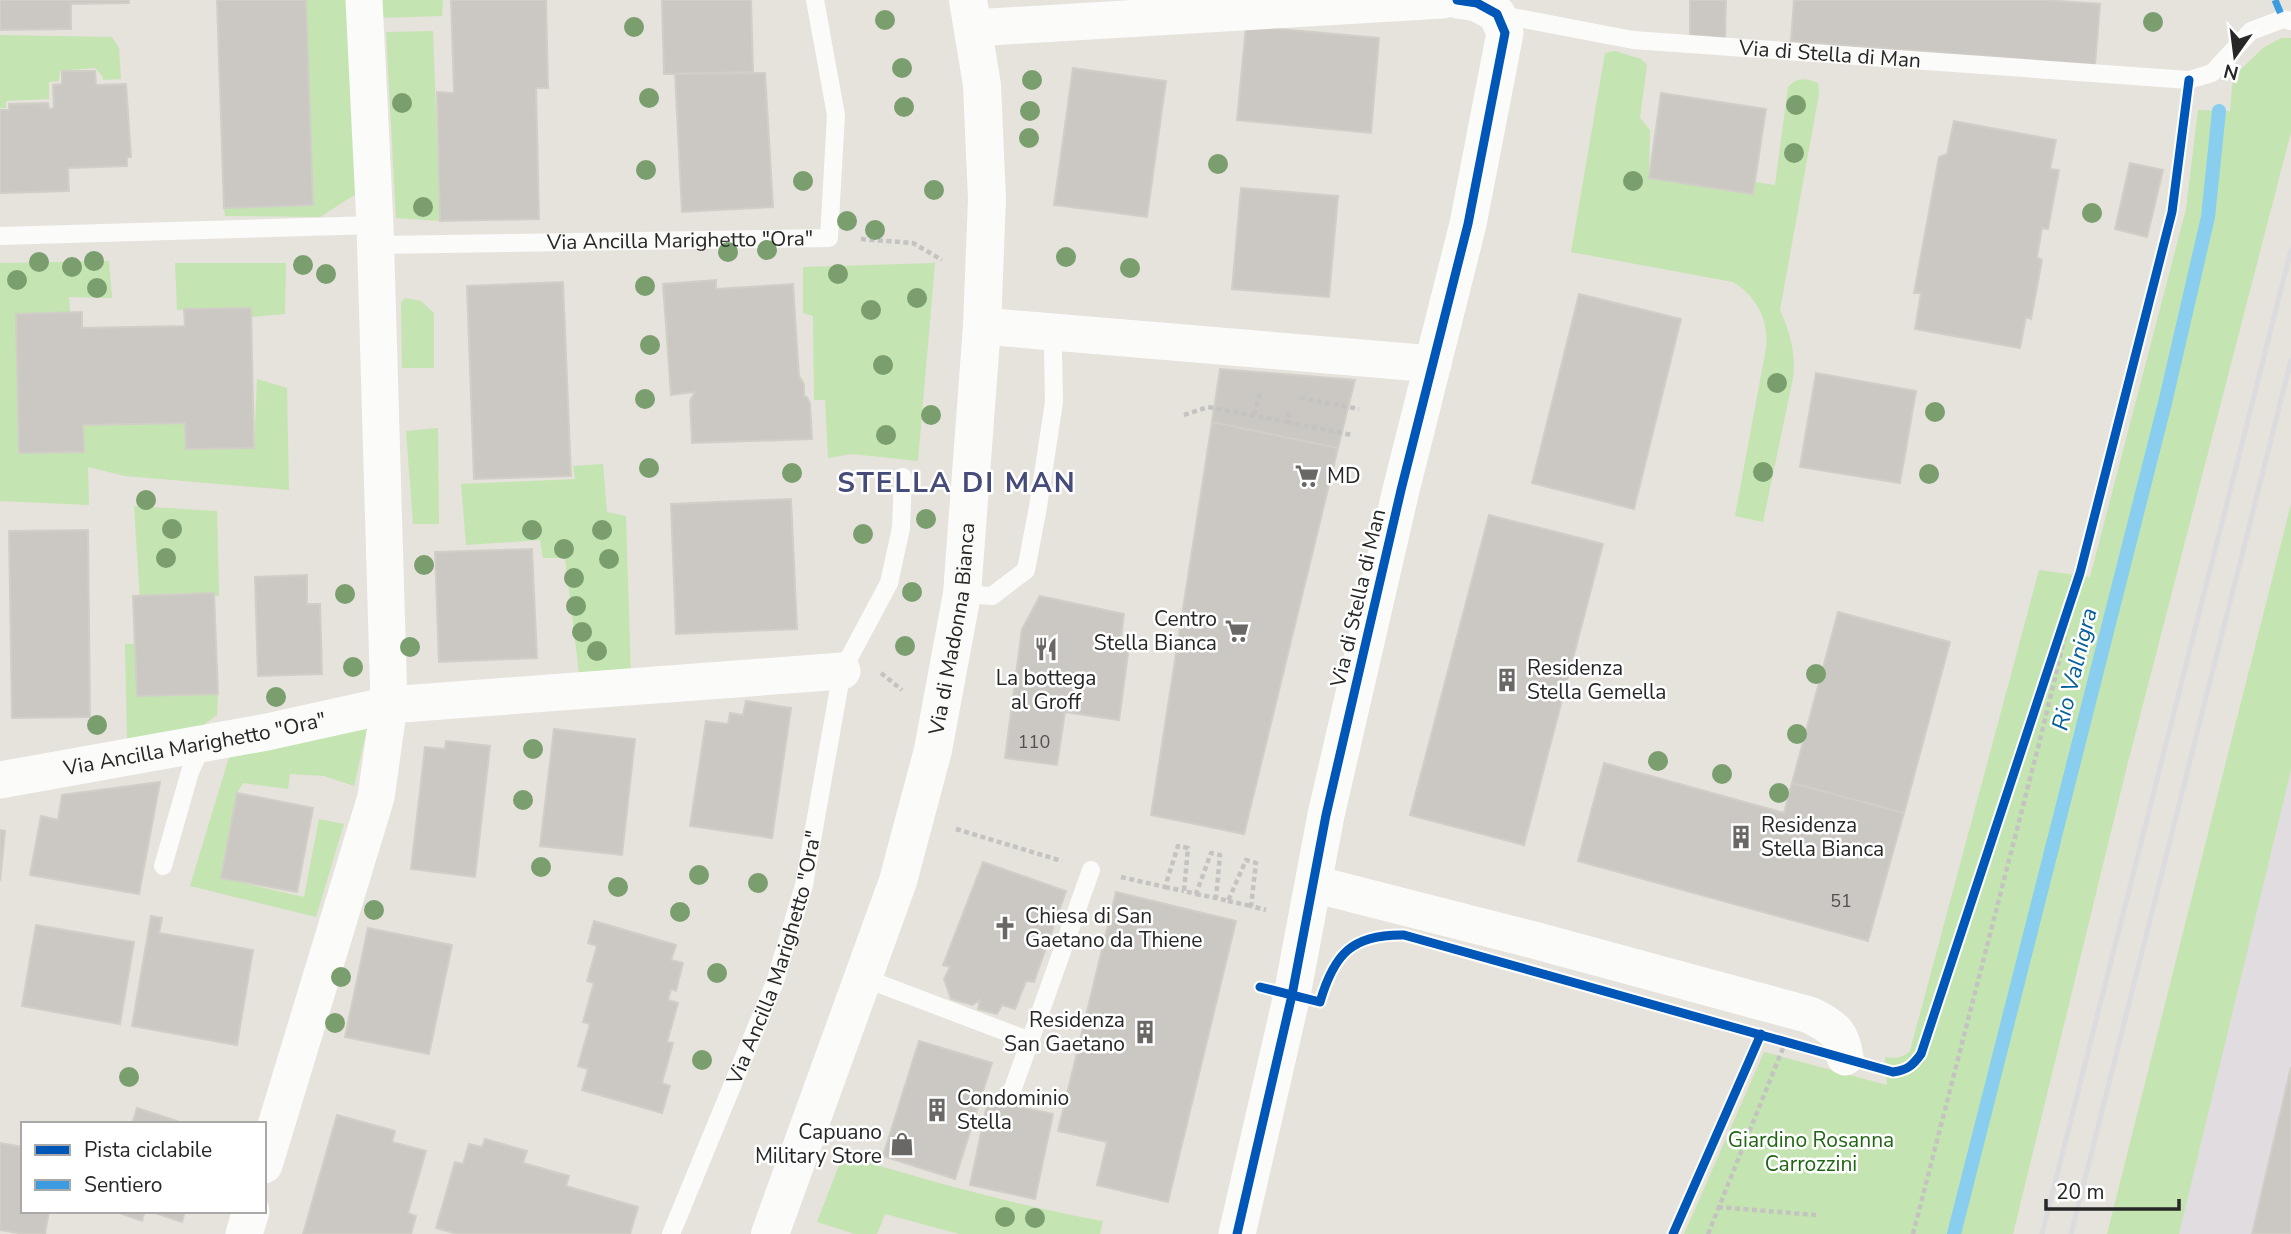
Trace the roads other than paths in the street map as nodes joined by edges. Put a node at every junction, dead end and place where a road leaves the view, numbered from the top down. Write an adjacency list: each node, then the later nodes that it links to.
1 (364, 0): 8 (street)
2 (815, 0): 8 (lane, Via Ancilla Marighetto "Ora")
3 (1443, 0): 6 (street)
4 (1457, 0): 5 (street, Via di Stella di Man)
5 (1497, 13): 7 (lane, Via di Stella di Man); 12 (street, Via di Stella di Man)
6 (971, 14): 10 (main road, Via di Madonna Bianca)
7 (2291, 21)
8 (376, 235): 9 (lane, Via Ancilla Marighetto "Ora"); 16 (street)
9 (0, 236)
10 (982, 326): 11 (street); 14 (main road, Via di Madonna Bianca)
11 (1041, 330): 12 (street); 14 (lane)
12 (1433, 364): 21 (street, Via di Stella di Man)
13 (904, 477): 15 (lane, Via Ancilla Marighetto "Ora")
14 (962, 594): 22 (main road, Via di Madonna Bianca)
15 (842, 671): 16 (street, Via Ancilla Marighetto "Ora"); 29 (lane, Via Ancilla Marighetto "Ora")
16 (389, 705): 17 (street, Via Ancilla Marighetto "Ora"); 26 (street)
17 (202, 743): 18 (street, Via Ancilla Marighetto "Ora"); 19 (lane)
18 (0, 780)
19 (163, 866)
20 (1091, 870): 23 (lane)
21 (1314, 884): 24 (street); 31 (street, Via di Stella di Man)
22 (864, 978): 23 (lane); 30 (main road, Via di Madonna Bianca)
23 (1030, 1041): 25 (lane)
24 (1845, 1057)
25 (1012, 1091)
26 (266, 1158)
27 (250, 1213): 28 (street)
28 (244, 1234)
29 (671, 1234)
30 (771, 1234)
31 (1237, 1234)

